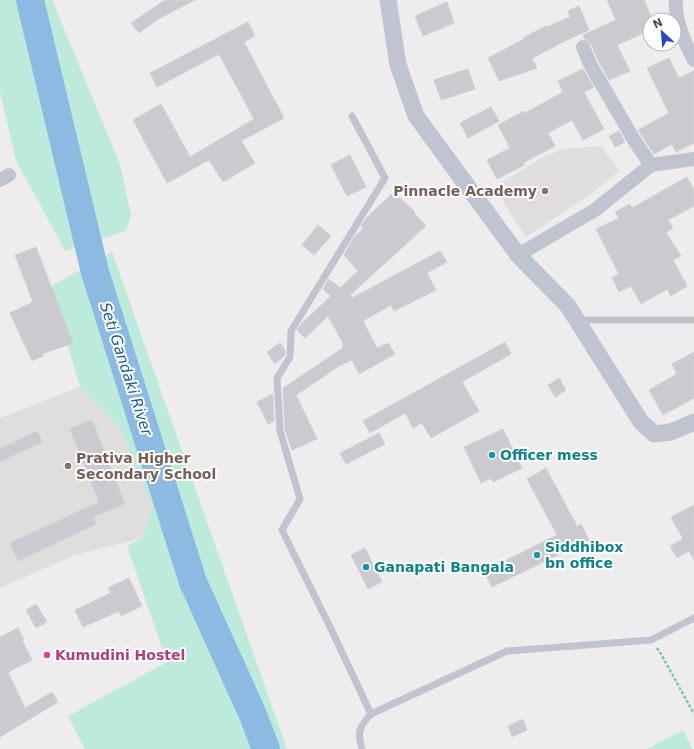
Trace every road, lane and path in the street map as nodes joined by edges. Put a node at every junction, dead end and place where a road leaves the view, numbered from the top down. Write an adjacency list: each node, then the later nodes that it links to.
1 (388, 0): 8 (street)
2 (676, 0): 4 (street)
3 (582, 47): 7 (street)
4 (694, 60)
5 (352, 116): 14 (lane)
6 (694, 160): 7 (street)
7 (651, 165): 8 (street)
8 (518, 255): 9 (street)
9 (577, 320): 10 (lane); 11 (street)
10 (694, 320)
11 (694, 422)
12 (694, 618): 13 (lane)
13 (651, 640): 14 (lane); 15 (path)
14 (371, 714): 16 (lane)
15 (694, 714)
16 (362, 749)

